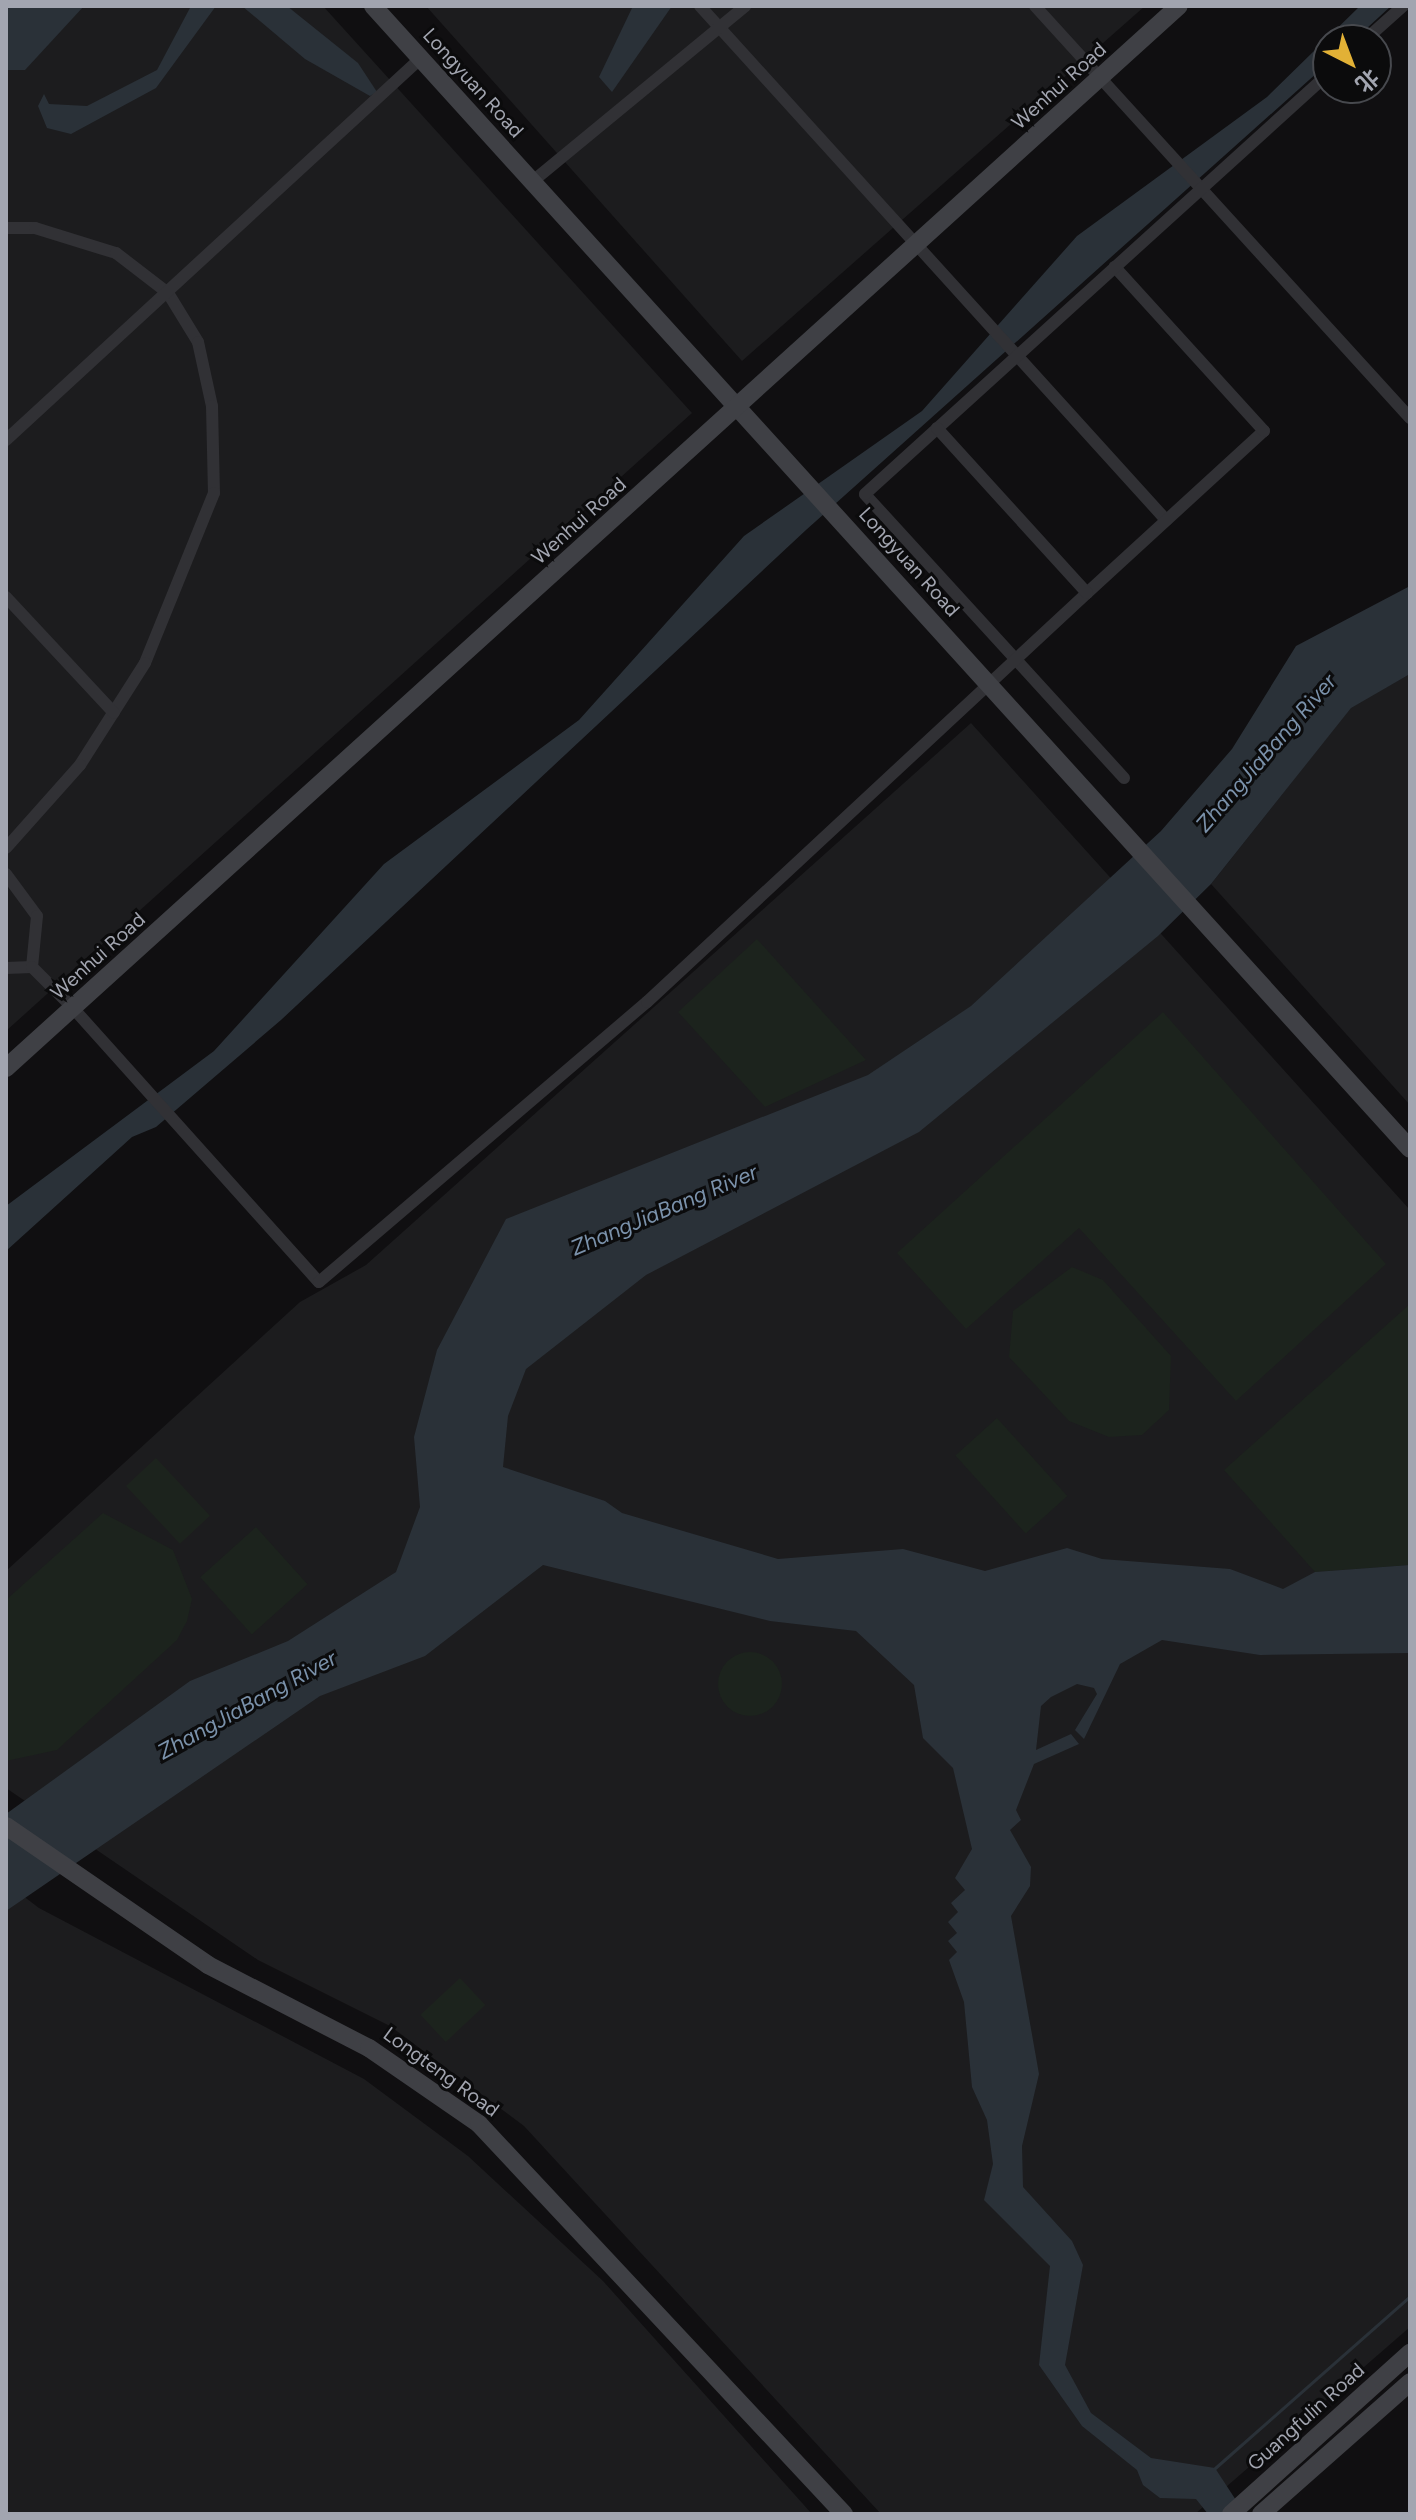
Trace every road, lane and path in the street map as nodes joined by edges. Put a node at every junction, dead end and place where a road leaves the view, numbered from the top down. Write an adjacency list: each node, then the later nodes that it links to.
1 (373, 6): 9 (main road, Longyuan Road)
2 (700, 6): 7 (street)
3 (745, 6): 7 (street)
4 (1035, 6): 10 (street)
5 (1179, 6): 10 (main road, Wenhui Road)
6 (1403, 6): 8 (street)
7 (716, 24): 12 (street); 15 (street)
8 (1383, 24)
9 (421, 58): 12 (main road, Longyuan Road); 17 (street)
10 (1100, 78): 13 (street); 15 (main road, Wenhui Road)
11 (1312, 88): 13 (street)
12 (533, 181): 19 (main road, Longyuan Road)
13 (1201, 189): 16 (street); 20 (street)
14 (6, 228): 17 (street)
15 (916, 245): 18 (street); 19 (main road, Wenhui Road)
16 (1115, 267): 18 (street); 23 (street)
17 (168, 293): 22 (street); 28 (street)
18 (1017, 356): 21 (street); 23 (street)
19 (738, 407): 27 (main road, Longyuan Road); 34 (main road, Wenhui Road)
20 (1410, 418)
21 (937, 428): 24 (street); 26 (street)
22 (6, 440)
23 (1166, 520): 24 (street)
24 (1087, 593): 26 (street)
25 (6, 597): 28 (street)
26 (1016, 659): 27 (street); 29 (street)
27 (990, 685): 34 (street); 36 (main road, Longyuan Road)
28 (114, 713): 30 (street)
29 (1124, 778)
30 (6, 848)
31 (6, 874): 32 (street)
32 (32, 967): 33 (street); 34 (street)
33 (6, 968)
34 (73, 1008): 35 (main road, Wenhui Road)
35 (6, 1068)
36 (1410, 1149)
37 (6, 1826): 41 (main road, Longteng Road)
38 (1410, 2353): 40 (main road, Guangfulin Road)
39 (1410, 2382): 42 (main road, Guangfulin Road)
40 (1237, 2508)
41 (844, 2514)
42 (1261, 2514)

